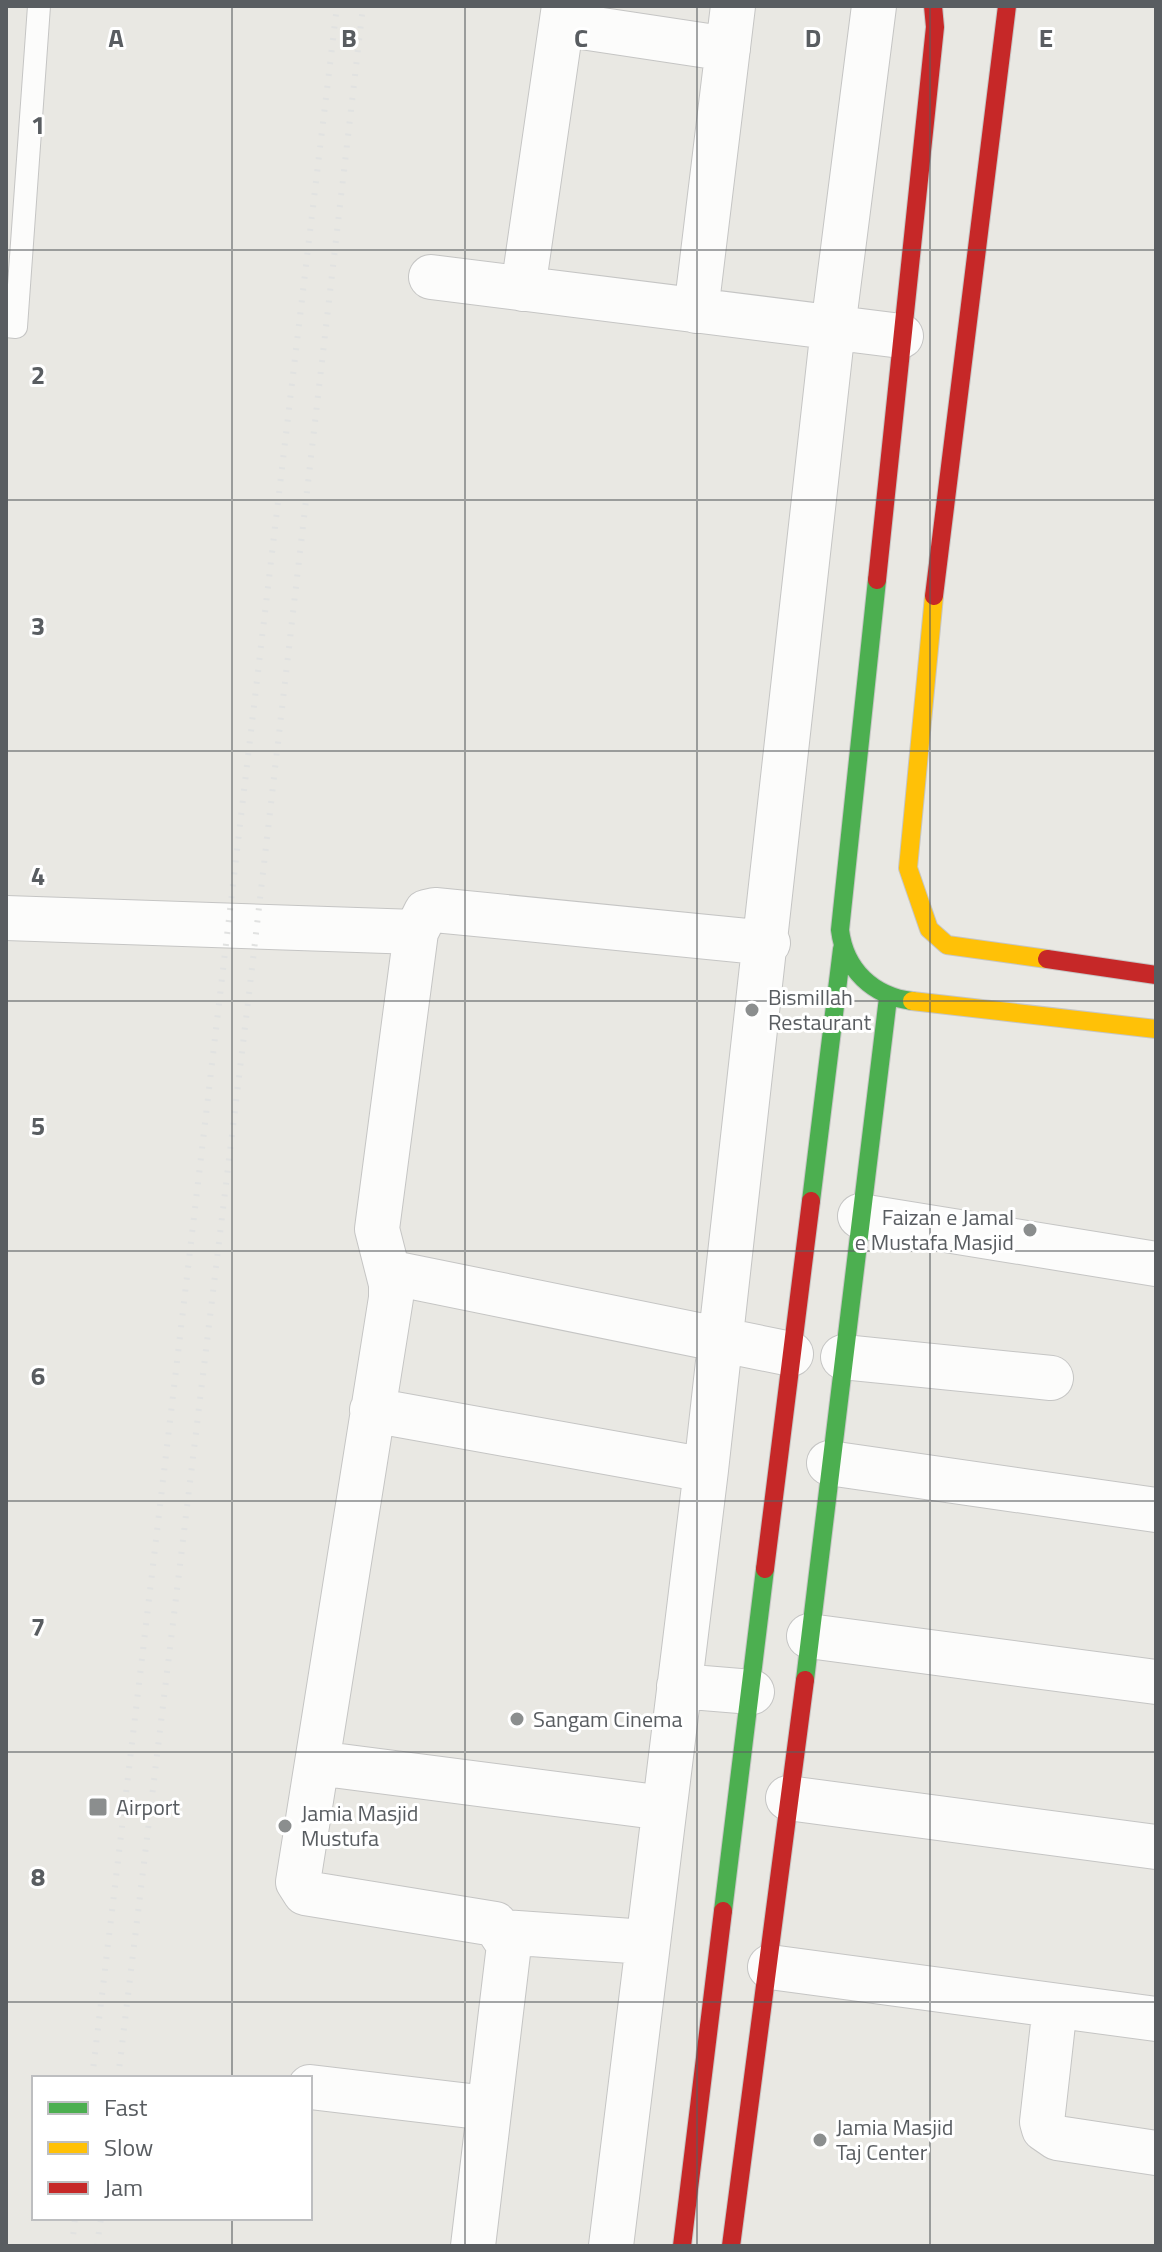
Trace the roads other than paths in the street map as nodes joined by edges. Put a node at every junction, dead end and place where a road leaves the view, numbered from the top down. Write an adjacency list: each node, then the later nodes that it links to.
1 (39, 6): 13 (lane)
2 (733, 6): 9 (street)
3 (874, 6): 14 (street)
4 (933, 6): 8 (street)
5 (941, 6): 8 (street)
6 (1007, 6): 20 (street)
7 (563, 15): 9 (street); 11 (street)
8 (935, 27): 15 (street)
9 (728, 49): 12 (street)
10 (431, 277): 11 (street)
11 (523, 289): 12 (street)
12 (696, 311): 14 (street)
13 (6, 326)
14 (833, 328): 15 (street); 18 (street)
15 (901, 336): 19 (street)
16 (6, 918): 17 (street)
17 (416, 932): 18 (street); 25 (street)
18 (768, 943): 26 (street)
19 (842, 949): 21 (street); 27 (street)
20 (1156, 975)
21 (888, 998): 22 (street); 23 (street)
22 (1156, 1029)
23 (860, 1216): 24 (street); 28 (street)
24 (1156, 1264)
25 (388, 1272): 26 (street); 30 (street)
26 (721, 1343): 27 (street); 32 (street)
27 (791, 1354): 37 (street)
28 (843, 1357): 29 (street); 31 (street)
29 (1051, 1378)
30 (372, 1410): 32 (street); 38 (street)
31 (829, 1463): 33 (street); 34 (street)
32 (706, 1470): 36 (street)
33 (1156, 1510)
34 (809, 1636): 35 (street); 39 (street)
35 (1156, 1682)
36 (679, 1686): 37 (street); 40 (street)
37 (752, 1692): 52 (street)
38 (317, 1763): 40 (street); 42 (street)
39 (788, 1798): 41 (street); 44 (street)
40 (664, 1808): 43 (street)
41 (1156, 1847)
42 (503, 1932): 43 (street); 48 (street)
43 (646, 1942): 51 (street)
44 (770, 1967): 45 (street); 53 (street)
45 (1055, 2006): 46 (street); 49 (street)
46 (1156, 2019)
47 (312, 2087): 48 (street)
48 (487, 2108): 50 (street)
49 (1156, 2153)
50 (473, 2246)
51 (611, 2246)
52 (682, 2246)
53 (731, 2246)

